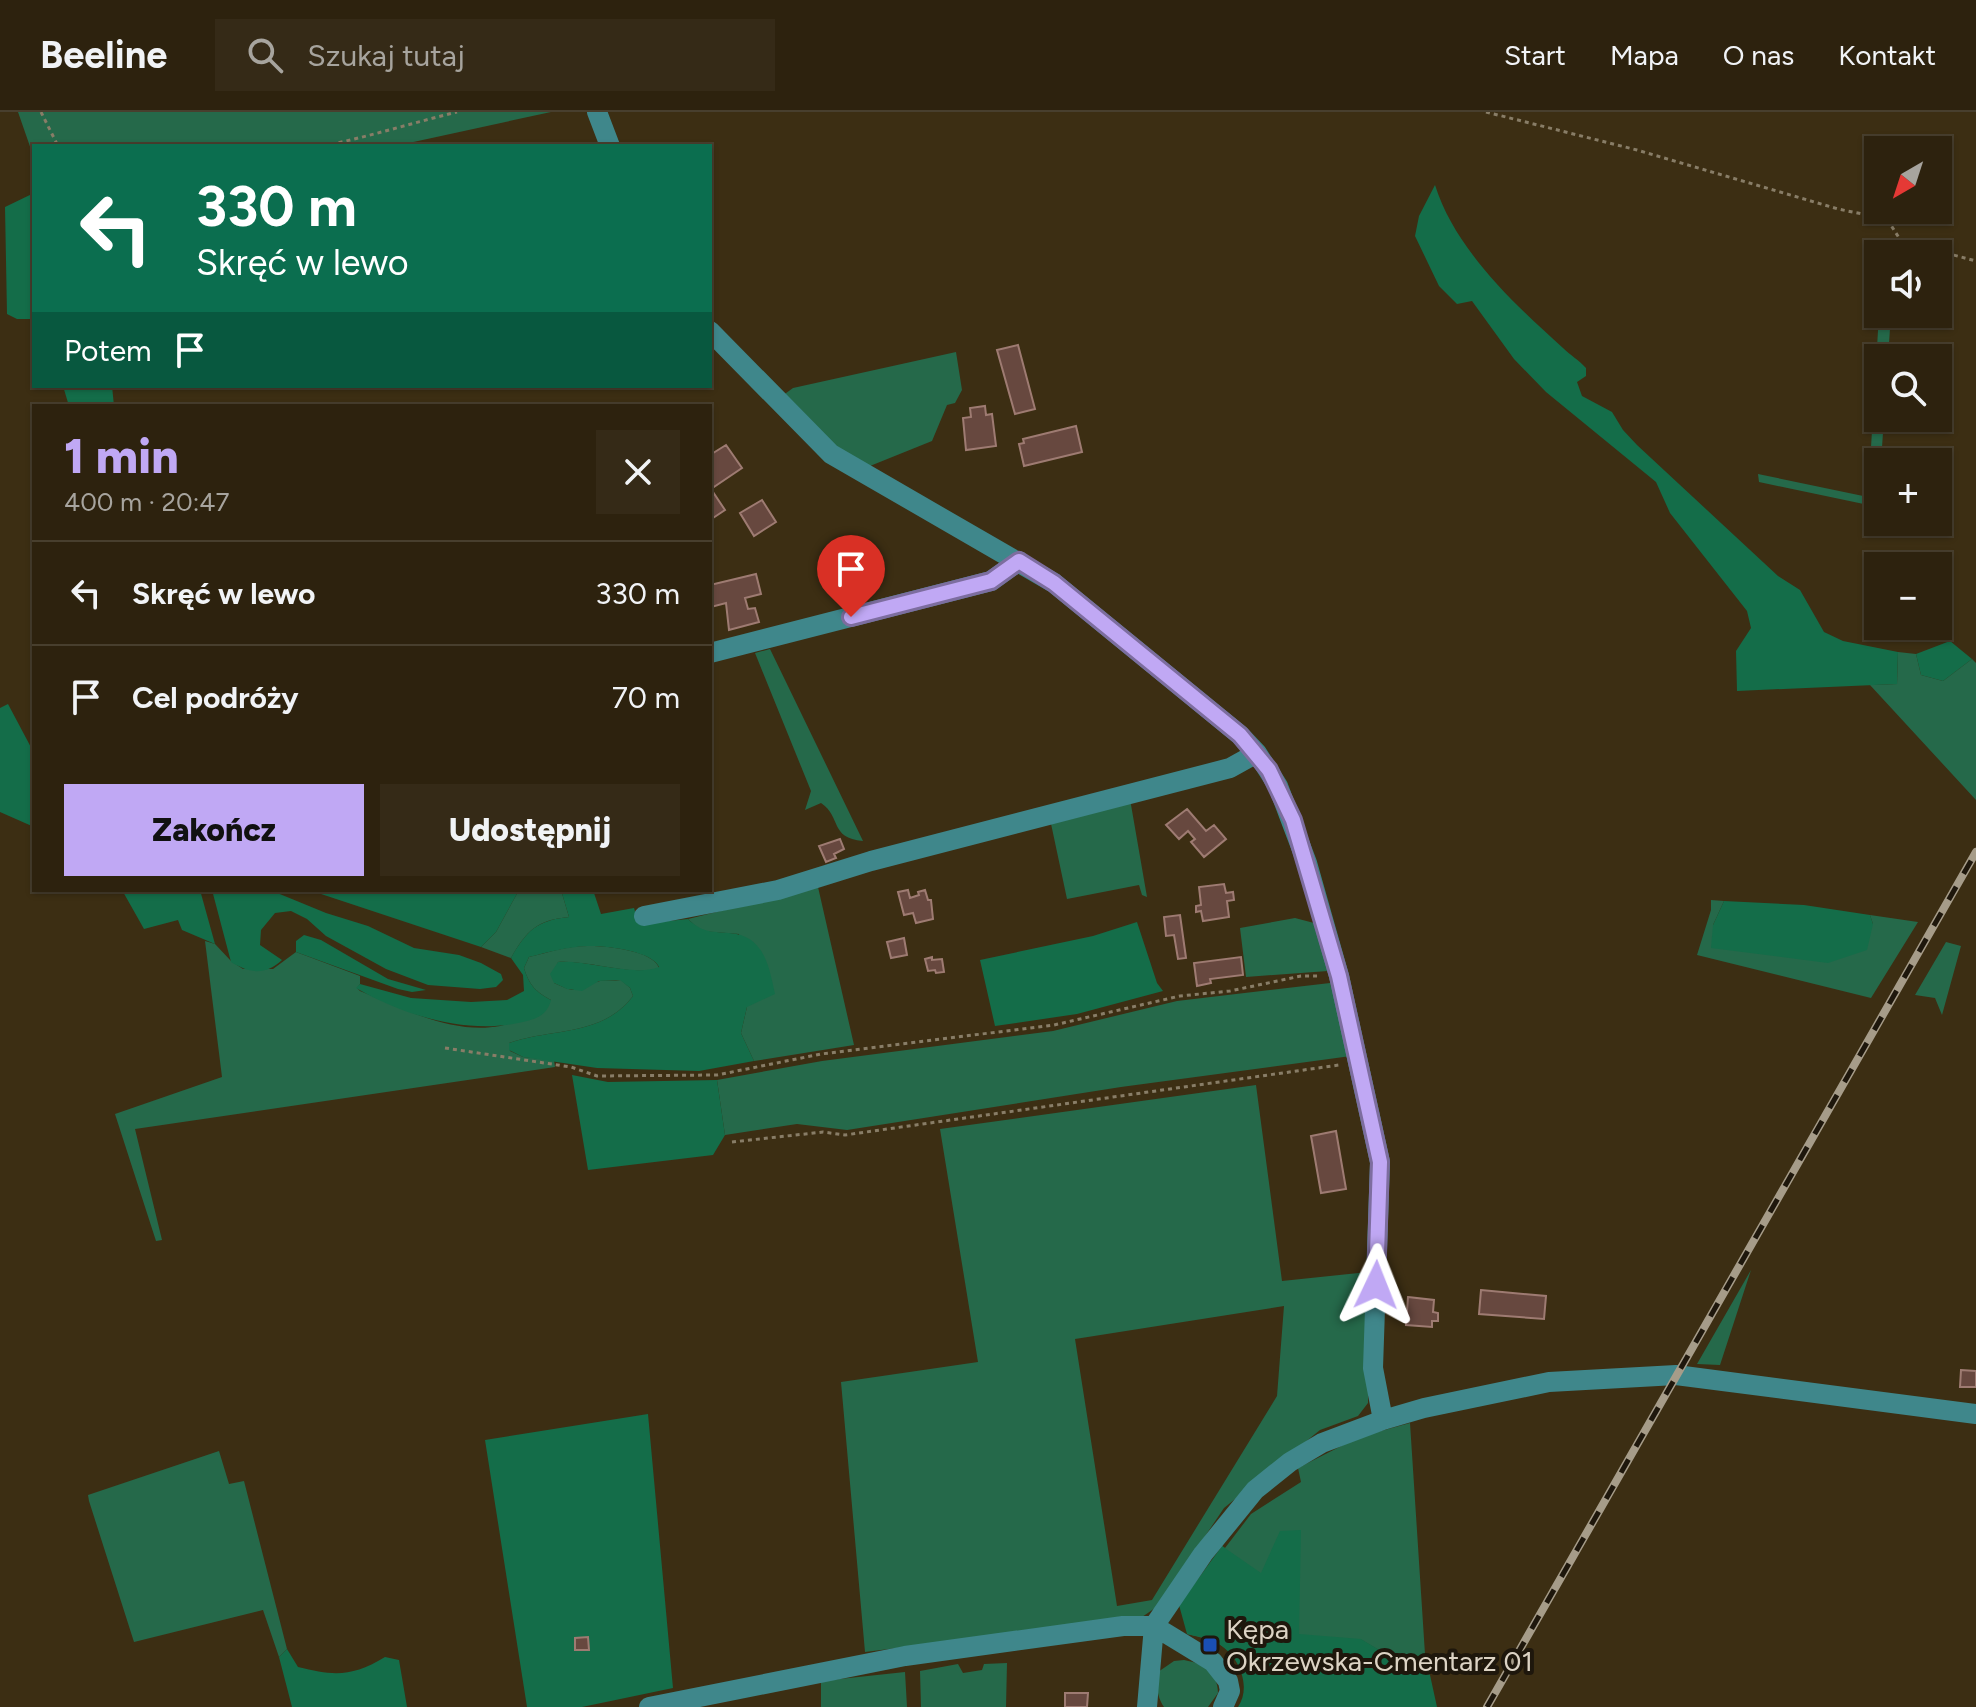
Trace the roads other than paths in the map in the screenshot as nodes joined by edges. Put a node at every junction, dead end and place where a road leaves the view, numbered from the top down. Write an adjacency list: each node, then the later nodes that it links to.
1 (597, 112): 2 (street)
2 (609, 144)
3 (712, 333): 4 (street)
4 (1019, 561): 5 (street); 6 (street)
5 (712, 652)
6 (1257, 753): 7 (street); 9 (street)
7 (644, 916)
8 (1976, 1414): 9 (street)
9 (1383, 1420): 10 (street)
10 (1154, 1626): 11 (street); 12 (street); 13 (street)
11 (649, 1707)
12 (1147, 1707)
13 (1223, 1707)

